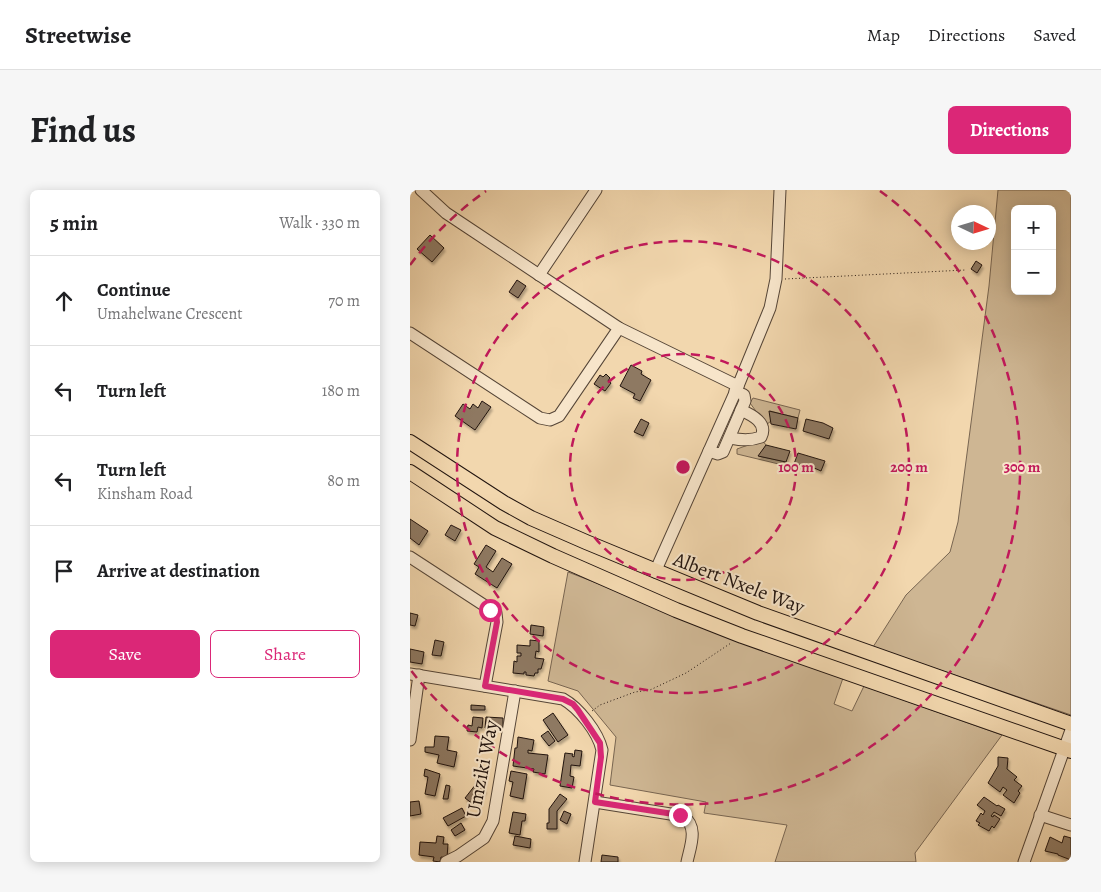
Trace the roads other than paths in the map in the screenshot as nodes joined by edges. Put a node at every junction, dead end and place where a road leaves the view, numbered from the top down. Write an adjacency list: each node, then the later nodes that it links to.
1 (421, 190): 4 (street)
2 (596, 190): 4 (street)
3 (780, 190): 7 (street)
4 (539, 275): 5 (street)
5 (619, 328): 6 (street); 7 (street)
6 (410, 333)
7 (737, 389): 8 (street); 11 (street)
8 (741, 410): 9 (street); 9 (street)
9 (730, 438): 11 (street)
10 (410, 442): 14 (main road, Albert Nxele Way)
11 (708, 451): 14 (street)
12 (410, 472): 21 (main road)
13 (410, 556): 16 (street)
14 (655, 572): 18 (main road, Albert Nxele Way)
15 (414, 674): 16 (street); 20 (street)
16 (485, 686): 17 (street)
17 (515, 691): 22 (street); 25 (street, Umziki Way)
18 (1071, 724)
19 (1071, 730): 21 (street)
20 (410, 740)
21 (1068, 750): 23 (street)
22 (595, 802): 27 (street); 28 (street)
23 (1040, 815): 24 (street); 29 (street)
24 (1071, 825)
25 (460, 859): 26 (street, Umziki Way)
26 (446, 862)
27 (585, 862)
28 (687, 862)
29 (1024, 862)

